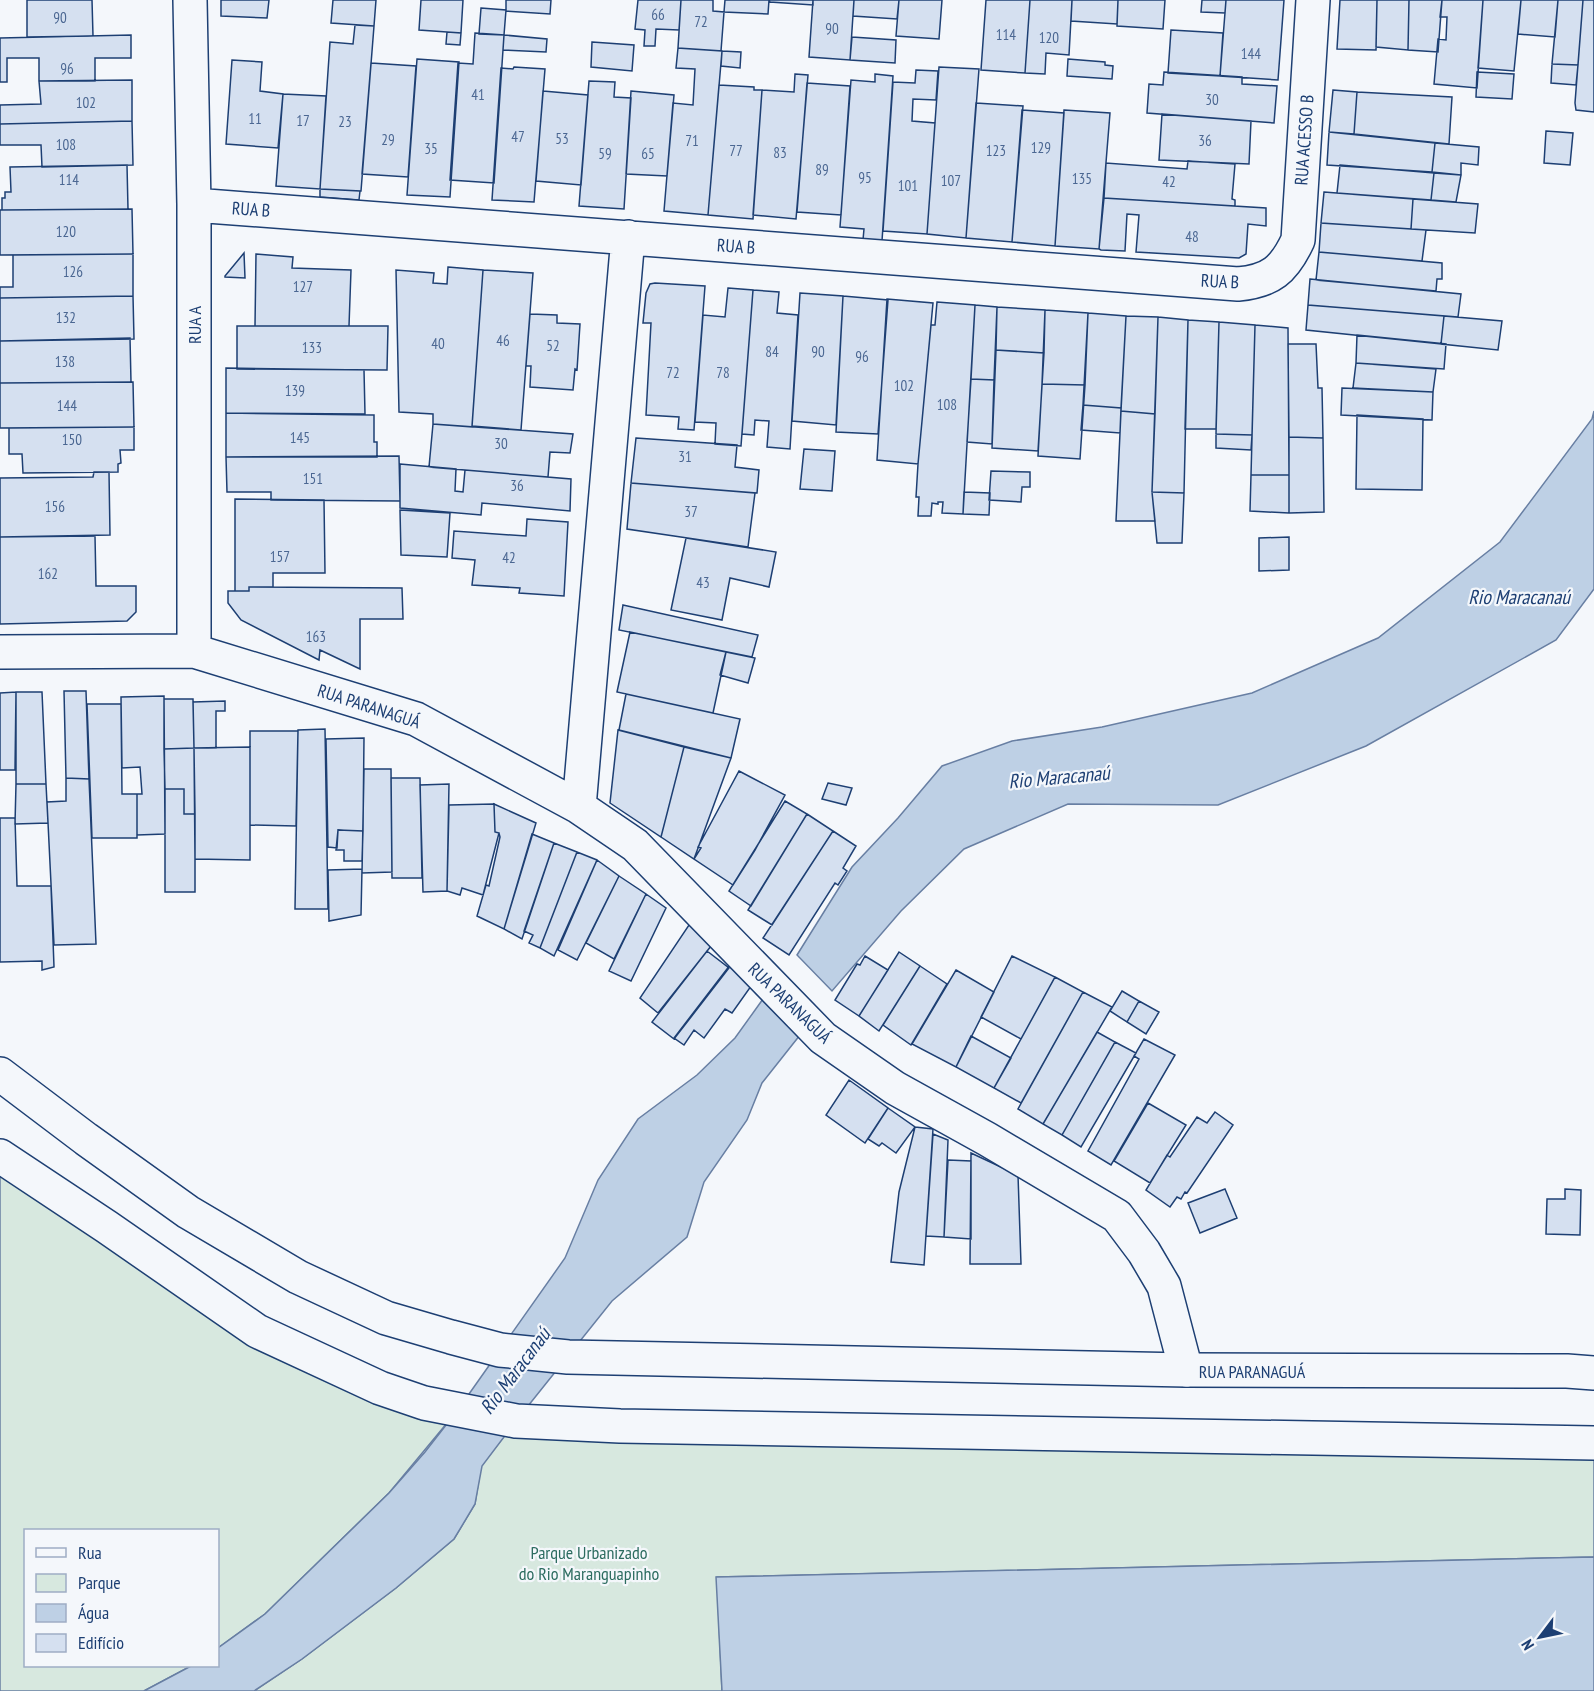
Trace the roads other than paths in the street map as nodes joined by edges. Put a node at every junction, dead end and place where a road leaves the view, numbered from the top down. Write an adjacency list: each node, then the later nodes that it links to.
1 (190, 0): 3 (street, RUA A)
2 (1313, 0): 5 (street, RUA ACESSO B)
3 (194, 205): 4 (street, RUA B); 6 (street, RUA A)
4 (628, 237): 5 (street, RUA B); 8 (street)
5 (1275, 273)
6 (194, 651): 7 (street, RUA PARANAGUÁ); 8 (street, RUA PARANAGUÁ)
7 (0, 652)
8 (579, 807): 11 (street, RUA PARANAGUÁ)
9 (0, 1074): 11 (street)
10 (0, 1156): 13 (street)
11 (1186, 1370): 12 (street, RUA PARANAGUÁ)
12 (1594, 1373)
13 (1594, 1443)

